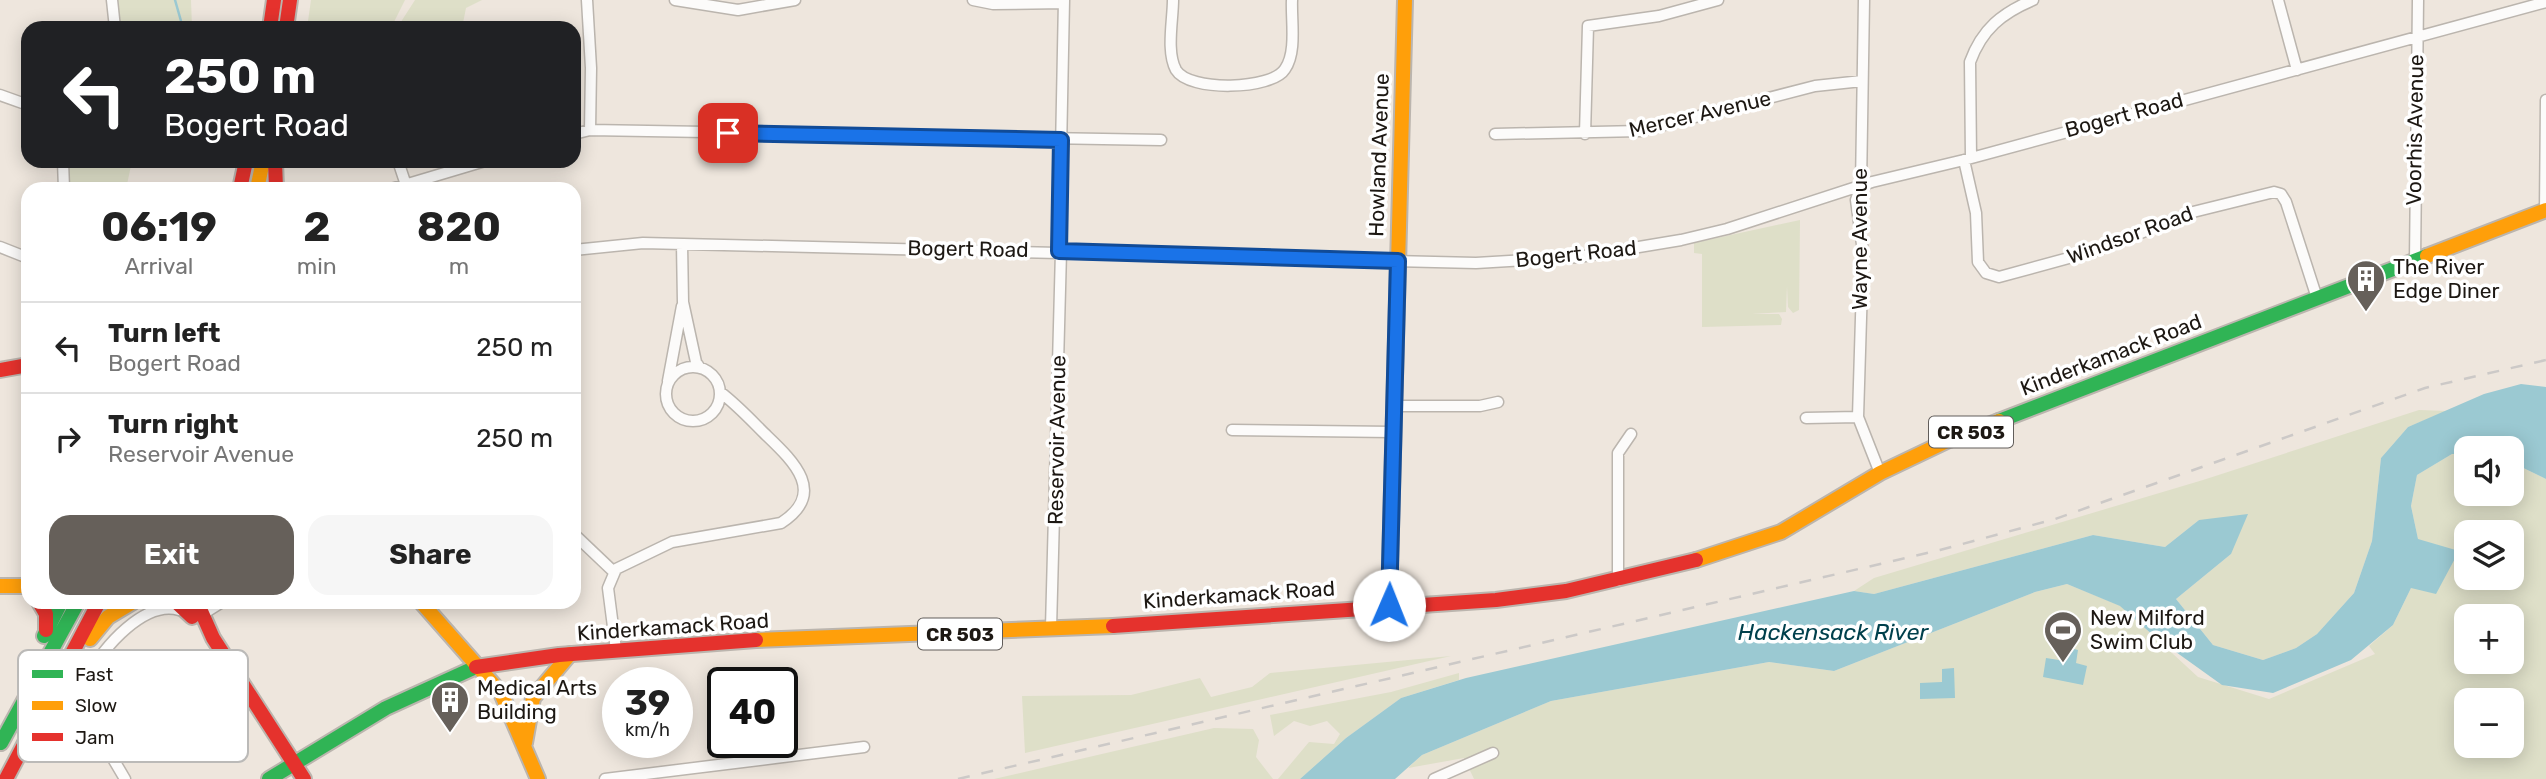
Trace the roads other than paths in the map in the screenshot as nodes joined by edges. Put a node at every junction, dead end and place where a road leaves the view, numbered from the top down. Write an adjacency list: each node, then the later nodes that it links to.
1 (112, 0): 19 (street)
2 (274, 0): 20 (main road)
3 (290, 0): 21 (main road)
4 (587, 0): 28 (street)
5 (675, 0): 16 (street)
6 (795, 0): 16 (street)
7 (973, 0): 17 (street)
8 (1173, 0): 9 (street)
9 (1292, 0)
10 (1405, 0): 45 (main road, Howland Avenue)
11 (1718, 0): 31 (street)
12 (1864, 0): 24 (street, Wayne Avenue)
13 (2033, 0): 34 (street, Windsor Road)
14 (2278, 0): 23 (street)
15 (2418, 0): 22 (street, Voorhis Avenue)
16 (690, 2)
17 (1064, 2): 32 (street, Reservoir Avenue)
18 (2546, 2): 22 (street, Bogert Road)
19 (114, 21)
20 (271, 21)
21 (287, 21)
22 (2417, 39): 23 (street, Bogert Road); 44 (street, Voorhis Avenue)
23 (2297, 69): 34 (street, Bogert Road)
24 (1862, 81): 31 (street, Mercer Avenue); 37 (street, Wayne Avenue)
25 (0, 95): 27 (street)
26 (2546, 100): 38 (street)
27 (21, 102)
28 (590, 130): 29 (street); 32 (street)
29 (581, 132)
30 (1495, 134): 31 (street, Mercer Avenue)
31 (1585, 134)
32 (1061, 140): 33 (street); 42 (street, Reservoir Avenue)
33 (1161, 140)
34 (1968, 159): 37 (street, Bogert Road); 46 (street, Windsor Road)
35 (464, 168): 36 (street)
36 (421, 182)
37 (1860, 186): 45 (street, Bogert Road); 55 (street, Wayne Avenue)
38 (2545, 210): 44 (main road, Kinderkamack Road / CR 503)
39 (682, 244): 41 (street, Bogert Road); 42 (street, Bogert Road); 47 (street)
40 (0, 247): 43 (street)
41 (581, 249)
42 (1060, 251): 45 (street, Bogert Road); 78 (street, Reservoir Avenue)
43 (21, 255)
44 (2415, 260): 46 (main road, Kinderkamack Road / CR 503)
45 (1398, 261): 54 (main road, Howland Avenue)
46 (2317, 298): 60 (main road, Kinderkamack Road / CR 503)
47 (683, 302): 49 (street); 51 (street)
48 (21, 366): 50 (main road)
49 (701, 368): 51 (street); 52 (street)
50 (0, 370)
51 (667, 384): 52 (street)
52 (720, 392): 62 (street)
53 (1498, 402): 54 (street)
54 (1394, 406): 58 (main road, Howland Avenue)
55 (1858, 416): 56 (street); 60 (street, Wayne Avenue)
56 (1807, 418)
57 (1232, 430): 58 (street)
58 (1393, 432): 67 (main road, Howland Avenue)
59 (1631, 434): 63 (street)
60 (1880, 474): 63 (main road, Kinderkamack Road / CR 503)
61 (581, 541): 62 (street)
62 (614, 572): 87 (street)
63 (1618, 581): 67 (main road, Kinderkamack Road / CR 503)
64 (3, 586): 65 (main road); 66 (main road)
65 (21, 586)
66 (21, 592)
67 (1389, 605): 78 (main road, Kinderkamack Road / CR 503)
68 (44, 609): 79 (main road)
69 (58, 609): 79 (main road)
70 (74, 609): 82 (main road)
71 (95, 609): 83 (main road)
72 (109, 609): 80 (main road)
73 (122, 609): 80 (main road)
74 (175, 609): 85 (street)
75 (175, 609): 77 (street)
76 (427, 609): 89 (main road)
77 (197, 611): 86 (main road)
78 (1051, 628): 87 (main road, Kinderkamack Road / CR 503)
79 (44, 636): 81 (main road)
80 (90, 640): 84 (main road)
81 (38, 650)
82 (51, 650)
83 (75, 650)
84 (85, 650)
85 (107, 650)
86 (221, 650)
87 (616, 650): 88 (main road, Kinderkamack Road / CR 503)
88 (570, 654): 89 (main road, Kinderkamack Road / CR 503); 94 (main road)
89 (476, 667): 94 (main road); 98 (main road, Kinderkamack Road)
90 (248, 692): 98 (main road)
91 (18, 699): 93 (main road)
92 (18, 710): 93 (main road)
93 (0, 743)
94 (526, 743): 102 (main road)
95 (864, 747): 103 (street)
96 (1493, 753): 104 (street)
97 (18, 757): 99 (main road)
98 (295, 764): 100 (main road, Kinderkamack Road); 101 (main road)
99 (6, 779)
100 (269, 779)
101 (304, 779)
102 (538, 779)
103 (605, 779)
104 (1434, 779)

